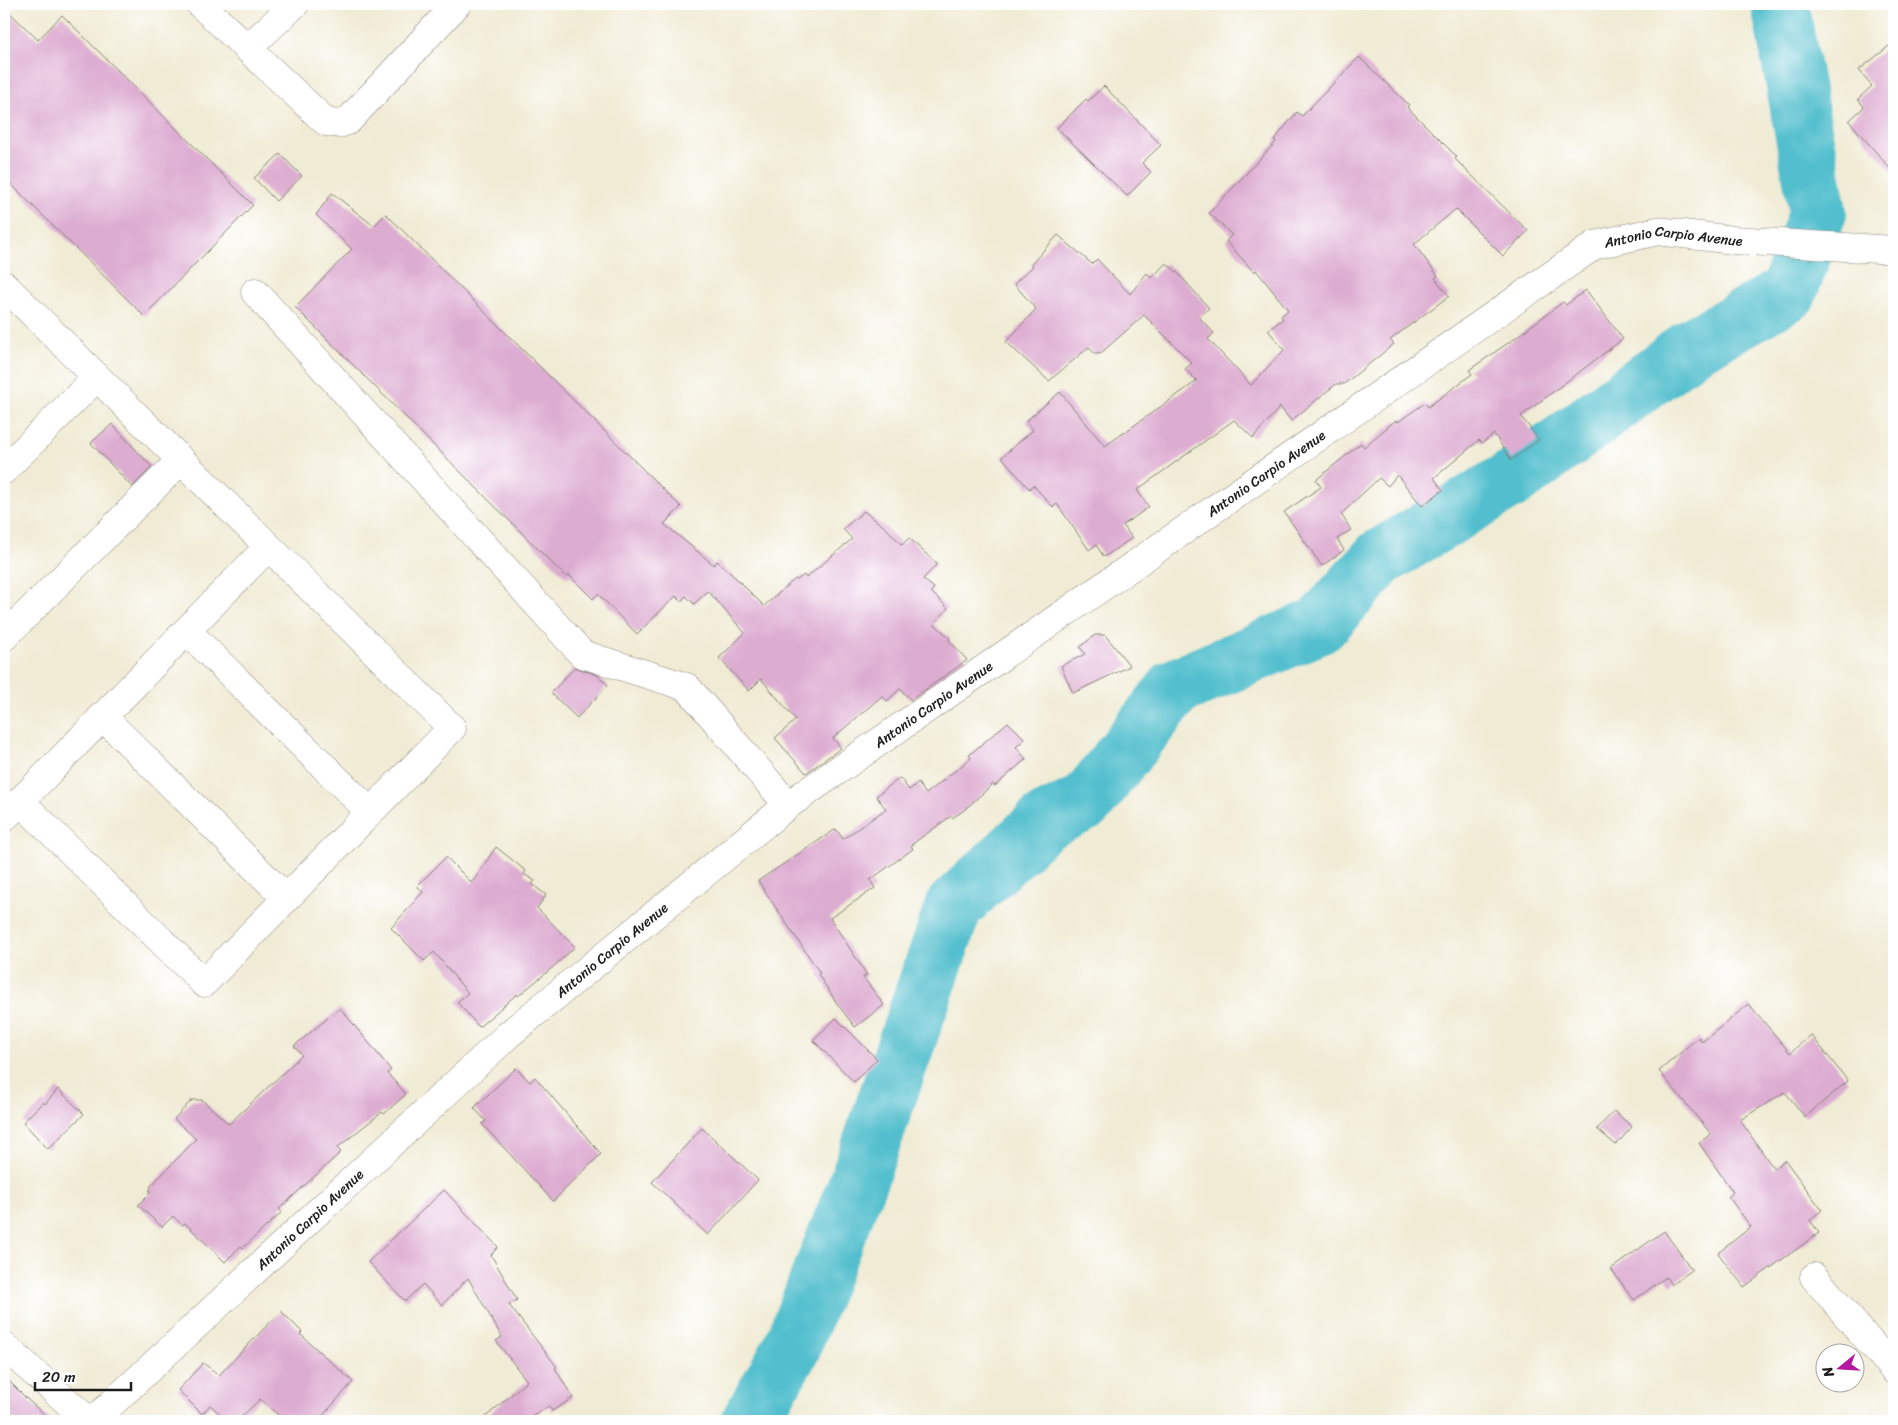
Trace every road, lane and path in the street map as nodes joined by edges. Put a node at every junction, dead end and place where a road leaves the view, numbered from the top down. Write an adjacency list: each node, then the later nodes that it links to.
1 (200, 4): 4 (street)
2 (295, 4): 4 (street)
3 (457, 4): 4 (street)
4 (248, 48)
5 (1891, 249): 15 (street, Antonio Carpio Avenue)
6 (6, 292): 8 (street)
7 (255, 292): 15 (street)
8 (97, 378): 9 (street); 10 (street)
9 (181, 460): 11 (street); 13 (street)
10 (4, 470)
11 (268, 547): 12 (street); 17 (street)
12 (187, 631): 14 (street); 17 (street)
13 (4, 638)
14 (102, 716): 16 (street); 18 (street)
15 (788, 805): 23 (street, Antonio Carpio Avenue)
16 (12, 810): 18 (street)
17 (370, 812): 18 (street)
18 (286, 898)
19 (1814, 1277): 21 (street)
20 (4, 1346): 22 (street)
21 (1894, 1370)
22 (89, 1421)
23 (93, 1421)

